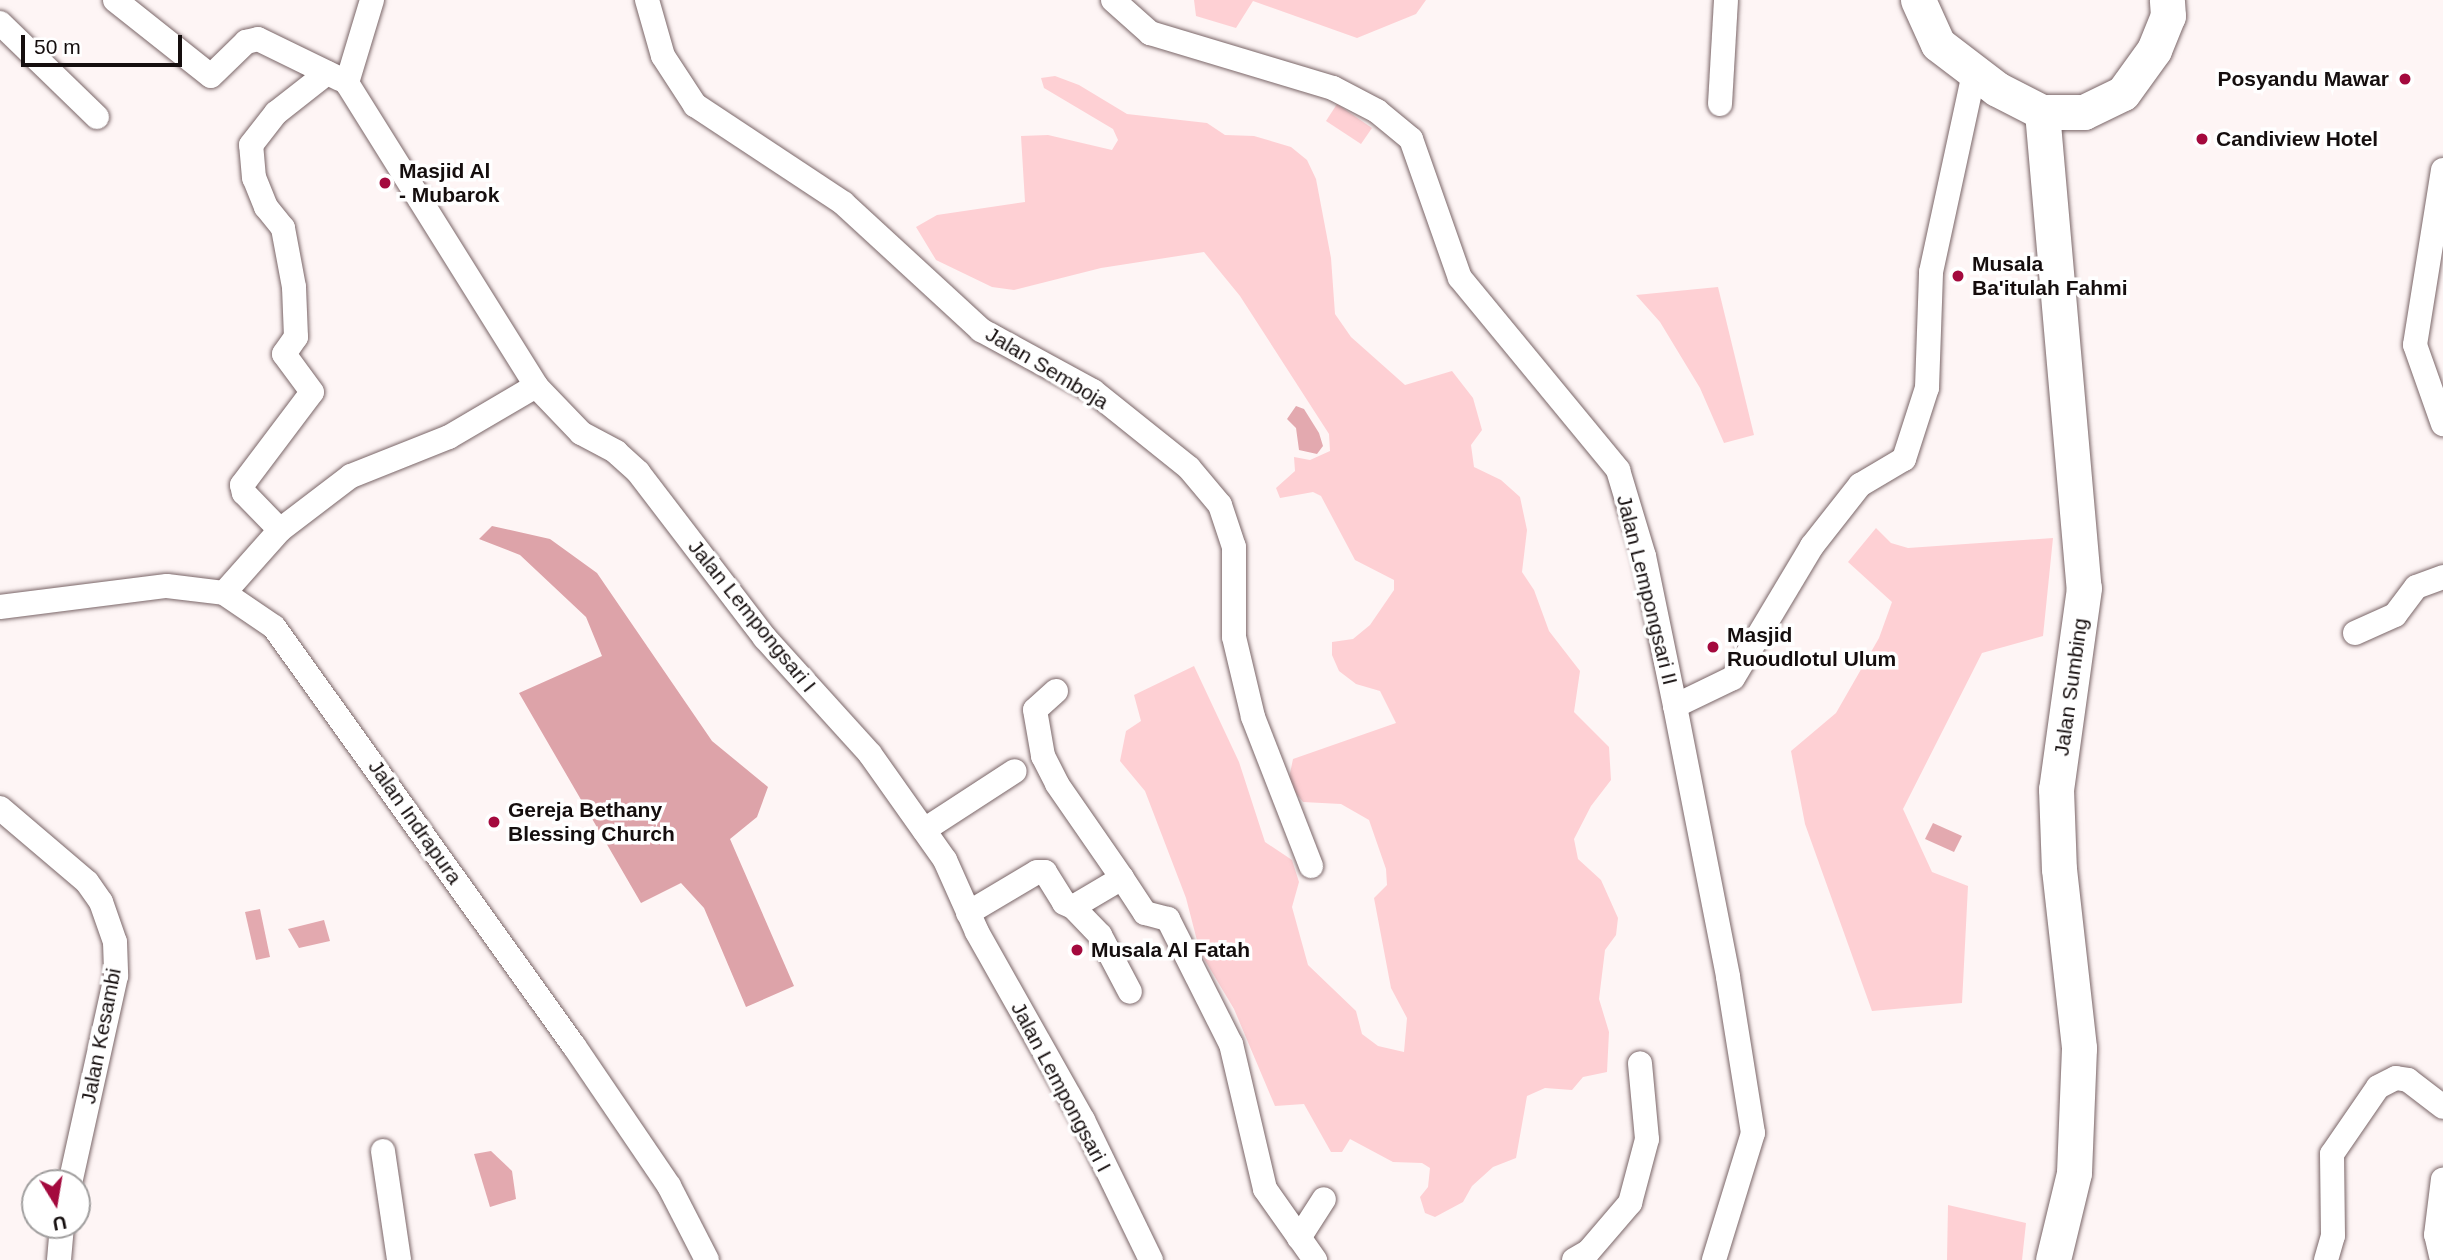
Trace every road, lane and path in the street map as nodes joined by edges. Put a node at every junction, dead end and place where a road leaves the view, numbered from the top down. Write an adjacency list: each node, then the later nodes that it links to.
1 (115, 0): 10 (street)
2 (372, 0): 10 (street)
3 (647, 0): 27 (street, Jalan Semboja)
4 (1113, 0): 23 (street, Jalan Lempongsari II)
5 (1726, 0): 11 (street)
6 (1918, 0): 9 (street)
7 (2167, 0): 12 (street)
8 (0, 23): 13 (street)
9 (1974, 73): 12 (street); 23 (street)
10 (337, 78): 15 (street, Jalan Lempongsari I); 17 (street)
11 (1720, 104)
12 (2042, 112): 47 (street, Jalan Sumbing)
13 (97, 117)
14 (2443, 170): 16 (street)
15 (536, 386): 17 (street); 26 (street, Jalan Lempongsari I)
16 (2443, 424)
17 (280, 530): 19 (street)
18 (2443, 577): 21 (street)
19 (225, 593): 20 (street, Jalan Indrapura); 42 (street, Jalan Indrapura)
20 (0, 607)
21 (2355, 633)
22 (1056, 691): 28 (street)
23 (1675, 706): 46 (street, Jalan Lempongsari II)
24 (1015, 771): 26 (street)
25 (0, 808): 35 (street, Jalan Kesambi)
26 (924, 830): 30 (street, Jalan Lempongsari I)
27 (1311, 866)
28 (1122, 878): 29 (street); 38 (street)
29 (1083, 902): 30 (street); 31 (street)
30 (968, 913): 43 (street, Jalan Lempongsari I)
31 (1130, 992)
32 (1640, 1063): 45 (street)
33 (2443, 1107): 48 (street)
34 (383, 1151): 41 (street)
35 (73, 1169)
36 (2443, 1179): 49 (street)
37 (1324, 1199): 38 (street)
38 (1299, 1238): 44 (street)
39 (61, 1239): 40 (street)
40 (59, 1260)
41 (399, 1260)
42 (707, 1260)
43 (1151, 1260)
44 (1315, 1260)
45 (1574, 1260)
46 (1714, 1260)
47 (2053, 1260)
48 (2326, 1260)
49 (2442, 1260)

